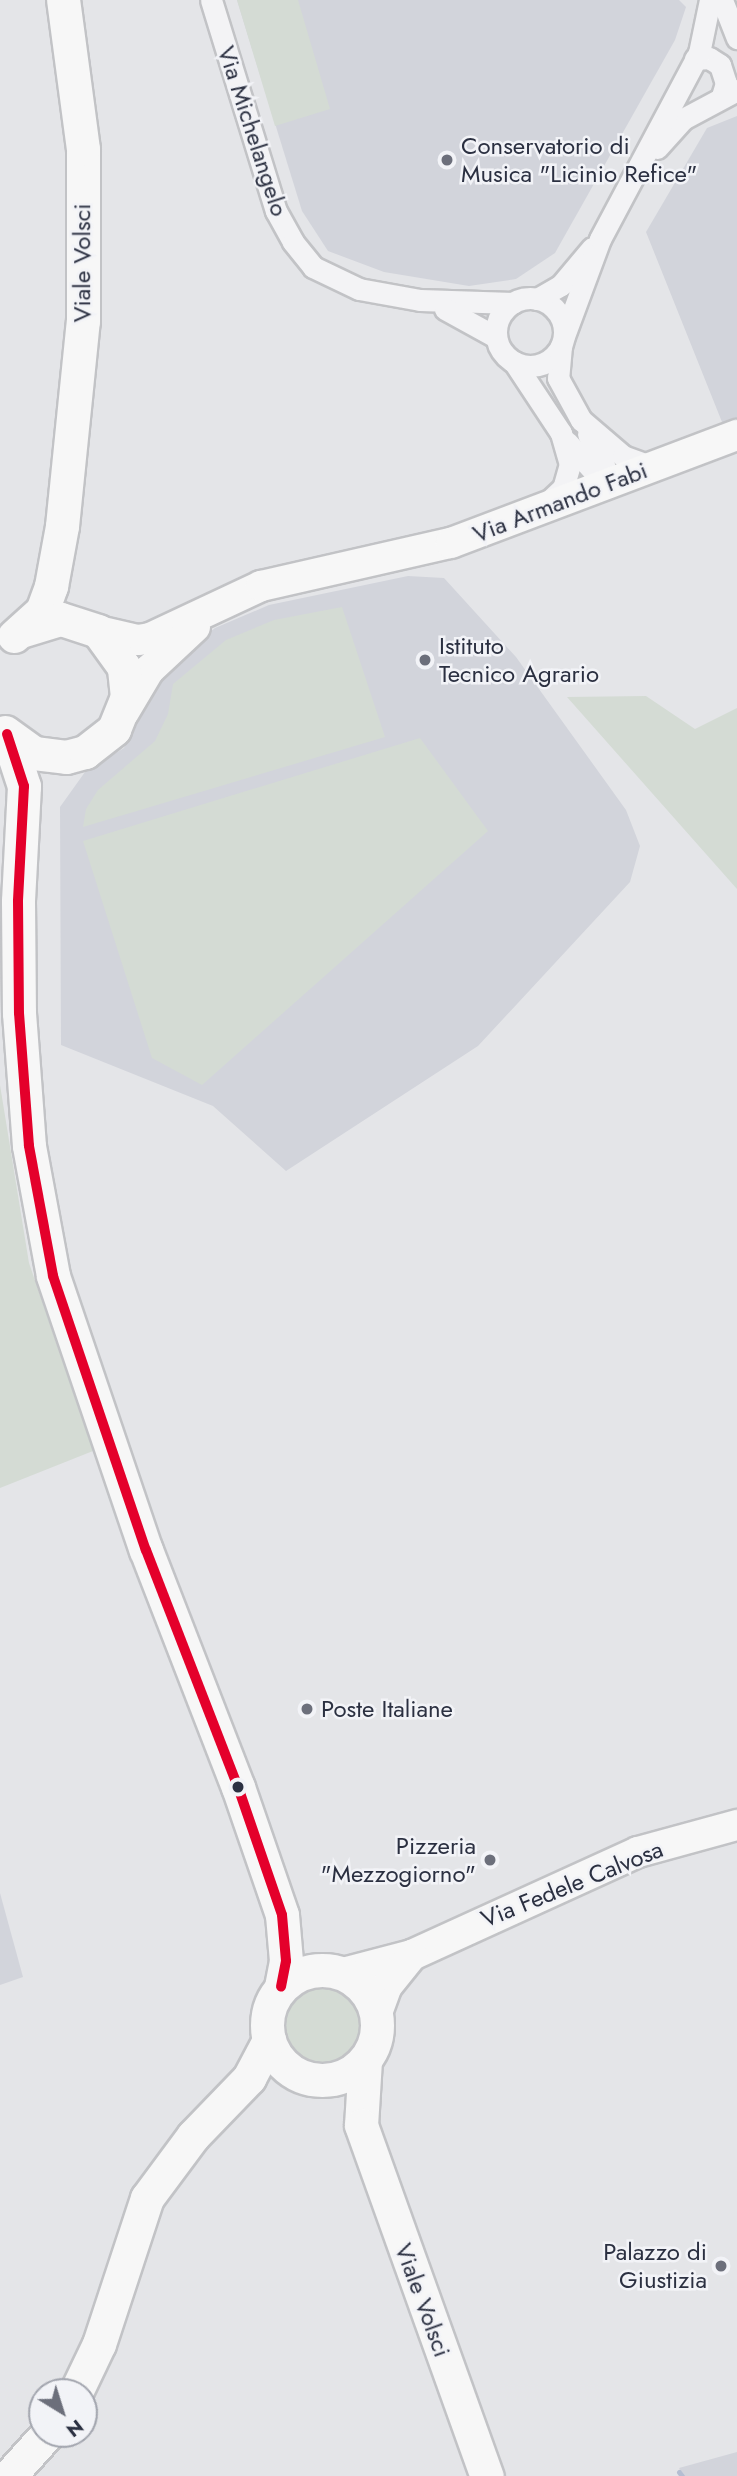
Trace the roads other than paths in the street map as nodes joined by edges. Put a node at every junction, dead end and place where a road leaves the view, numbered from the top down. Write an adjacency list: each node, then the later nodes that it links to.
1 (63, 0): 22 (main road, Viale Volsci)
2 (211, 0): 11 (street, Via Michelangelo)
3 (710, 0): 6 (street)
4 (722, 0): 5 (street)
5 (737, 38)
6 (695, 60): 7 (street); 8 (street)
7 (729, 93): 8 (street)
8 (633, 180): 9 (street)
9 (600, 239): 10 (street); 14 (street)
10 (537, 299): 12 (street); 14 (street)
11 (420, 300): 12 (street, Via Michelangelo); 13 (street, Via Michelangelo)
12 (513, 303): 13 (street)
13 (496, 337): 15 (street)
14 (563, 340): 15 (street); 16 (street)
15 (514, 362): 17 (street)
16 (581, 420): 19 (street); 20 (street)
17 (561, 433): 20 (street); 21 (street)
18 (737, 435): 19 (street, Via Armando Fabi)
19 (654, 467): 20 (street, Via Armando Fabi)
20 (608, 487): 21 (street, Via Armando Fabi)
21 (535, 514): 23 (street, Via Armando Fabi)
22 (62, 526): 24 (main road, Viale Volsci); 25 (main road, Viale Volsci)
23 (214, 611): 24 (street); 26 (street)
24 (87, 627): 25 (main road, Viale Volsci); 26 (main road, Viale Volsci)
25 (7, 644)
26 (124, 712): 28 (main road)
27 (3, 730): 28 (main road); 29 (main road)
28 (66, 757): 29 (main road)
29 (24, 821): 31 (main road)
30 (737, 1825): 32 (street, Via Fedele Calvosa)
31 (282, 1915): 33 (main road); 34 (main road)
32 (412, 1955): 33 (street, Via Fedele Calvosa); 35 (street, Via Fedele Calvosa)
33 (336, 1971): 34 (main road); 35 (main road)
34 (281, 1987): 36 (main road)
35 (377, 2013): 37 (main road)
36 (269, 2040): 38 (main road); 39 (main road)
37 (365, 2060): 38 (main road); 40 (main road, Viale Volsci)
38 (311, 2079): 39 (main road); 40 (main road, Viale Volsci)
39 (227, 2104): 41 (main road)
40 (361, 2125): 44 (main road, Viale Volsci)
41 (83, 2378)
42 (34, 2448): 43 (main road)
43 (9, 2476)
44 (487, 2476)

